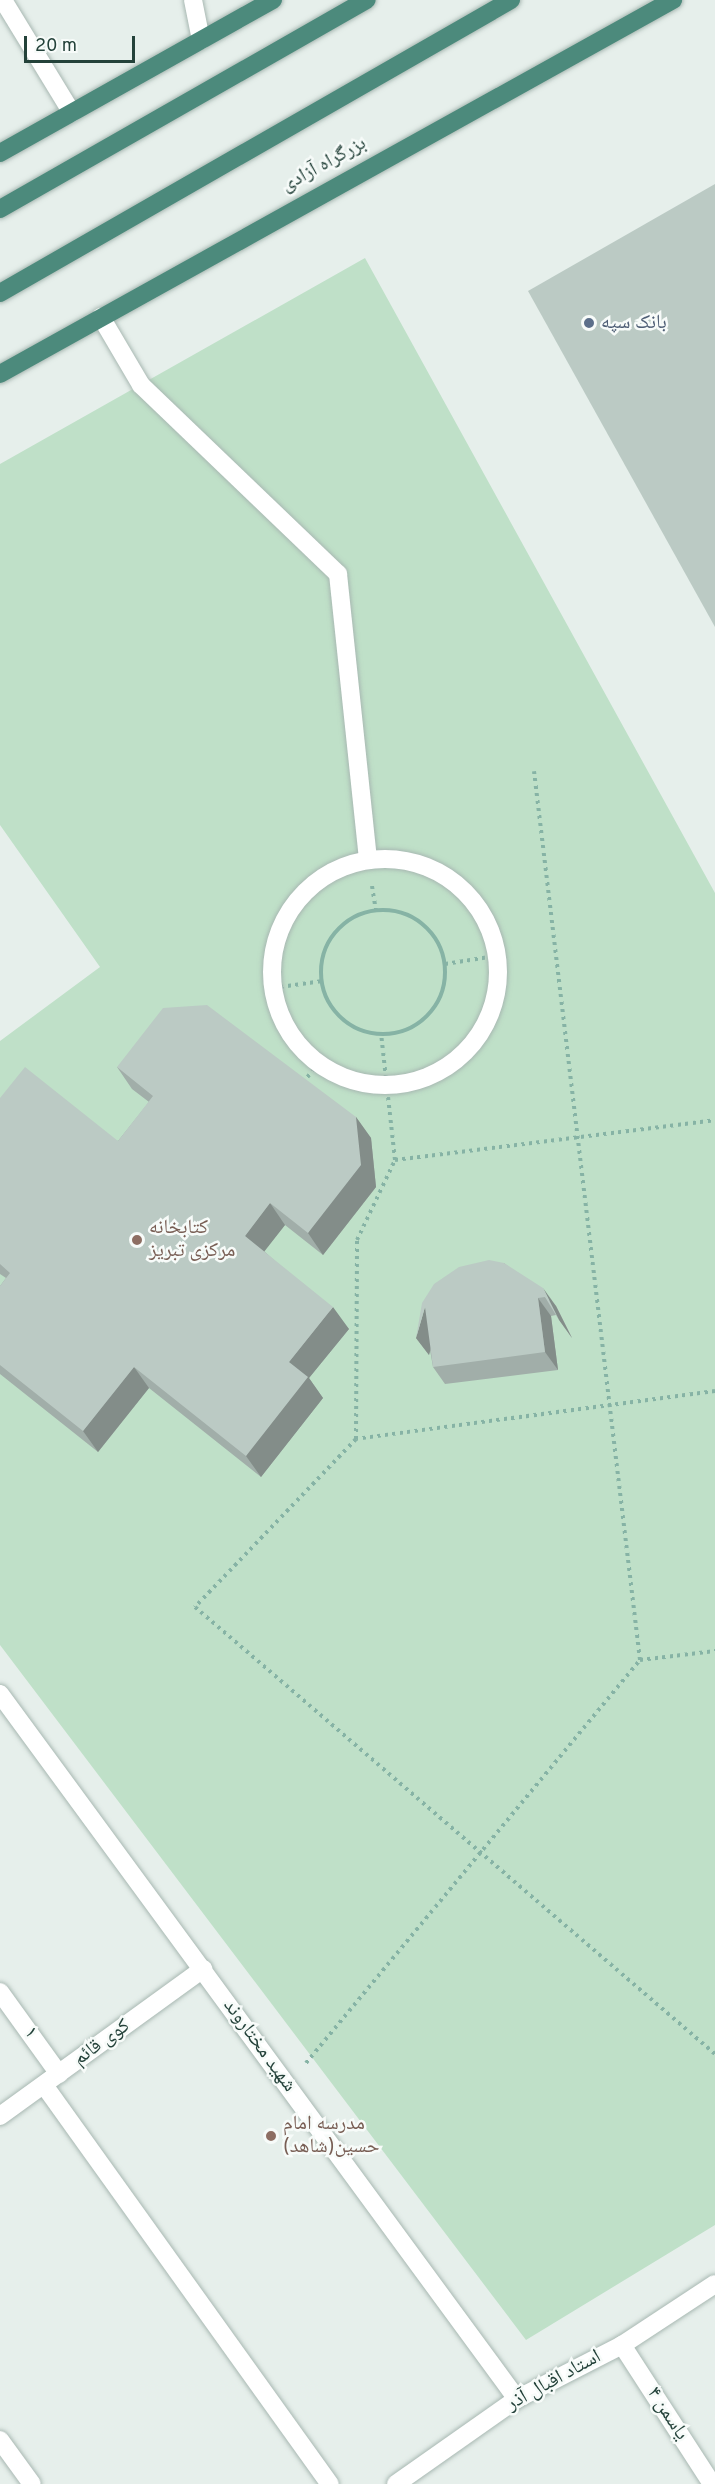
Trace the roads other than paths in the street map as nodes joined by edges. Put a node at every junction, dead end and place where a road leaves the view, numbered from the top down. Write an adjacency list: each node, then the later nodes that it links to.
1 (3, 0): 8 (street)
2 (193, 0): 7 (street)
3 (273, 0): 7 (highway)
4 (367, 0): 10 (highway)
5 (511, 0): 11 (highway)
6 (673, 0): 12 (highway, بزرگراه آزادی)
7 (201, 40): 8 (highway)
8 (72, 113): 9 (highway)
9 (0, 153)
10 (0, 209)
11 (0, 293)
12 (101, 317): 13 (highway, بزرگراه آزادی); 14 (street)
13 (0, 374)
14 (368, 859): 14 (street)
15 (0, 1694): 16 (street, شهید مختاروند)
16 (203, 1969): 18 (street, کوی قائم); 23 (street, شهید مختاروند)
17 (0, 1992): 18 (street, ۱)
18 (59, 2074): 19 (street, کوی قائم)
19 (44, 2085): 20 (street, کوی قائم); 27 (street)
20 (0, 2116)
21 (715, 2284): 22 (street, استاد اقبال آذر)
22 (622, 2345): 23 (street, استاد اقبال آذر); 28 (street, یاسمن ۴)
23 (518, 2399): 25 (street, استاد اقبال آذر)
24 (0, 2440): 26 (street)
25 (404, 2482)
26 (32, 2484)
27 (330, 2484)
28 (712, 2484)

